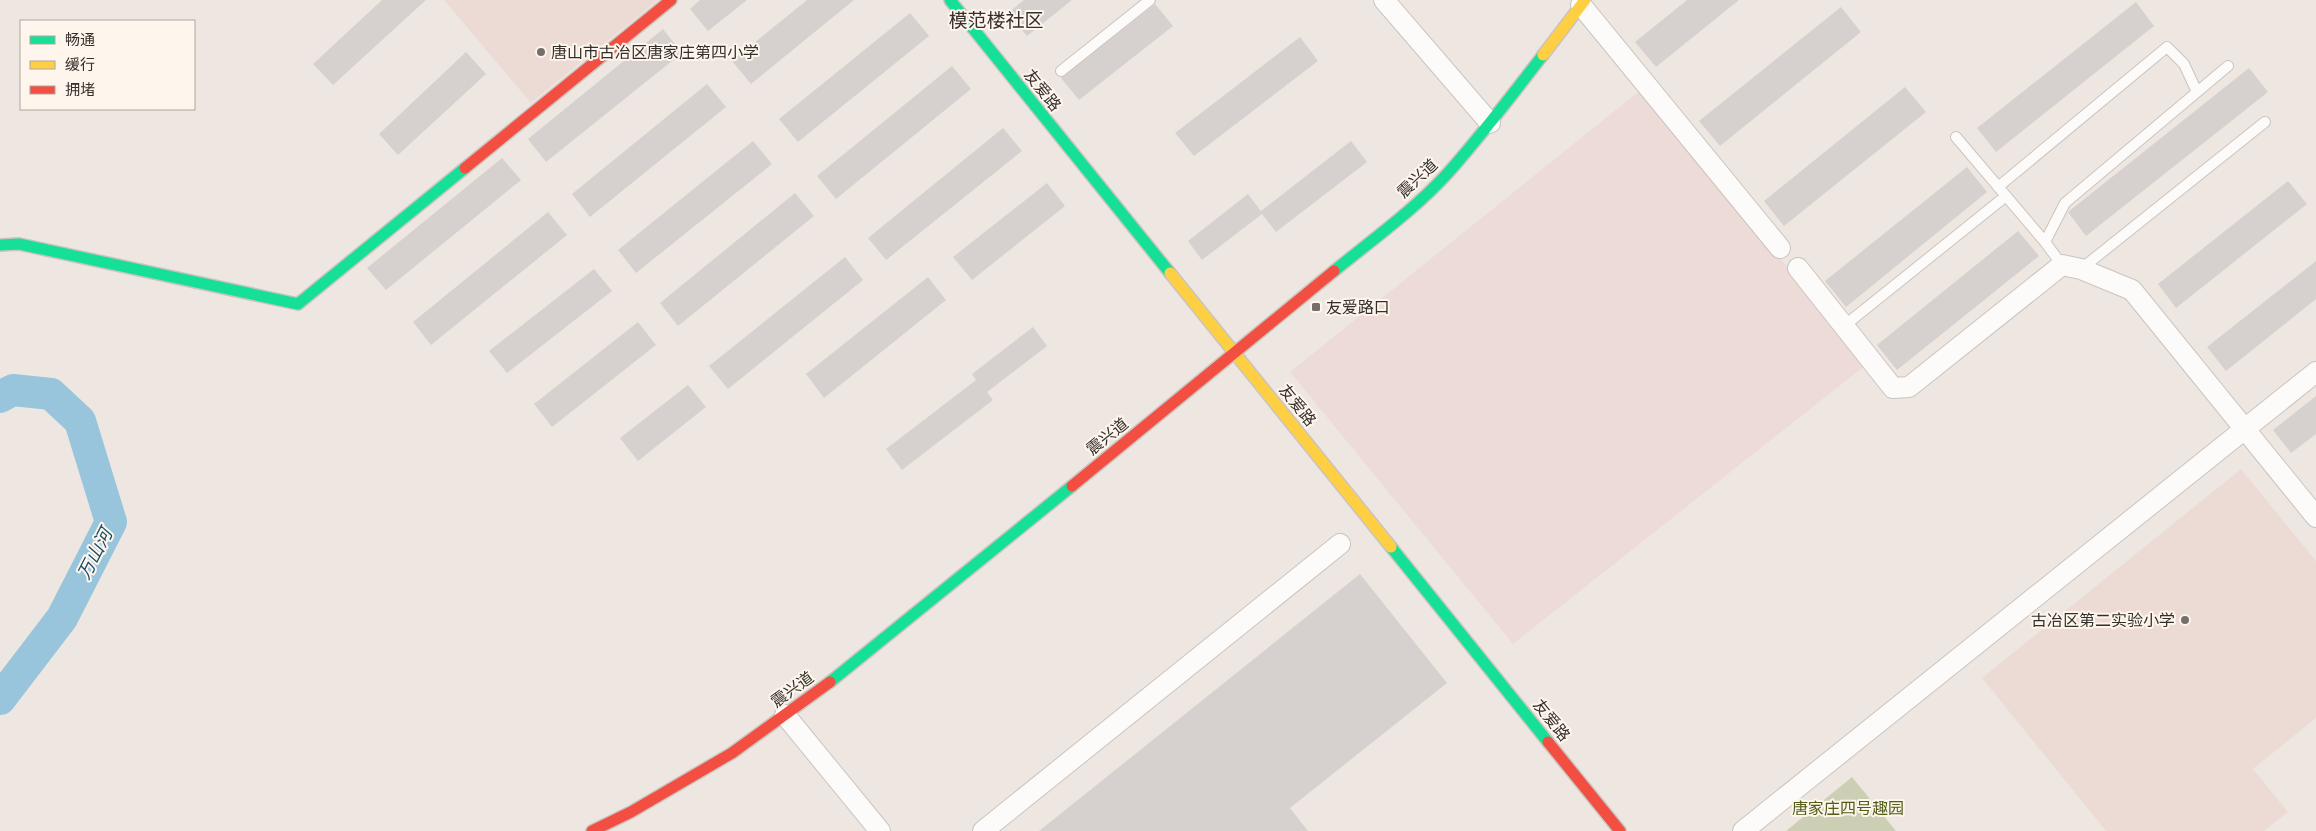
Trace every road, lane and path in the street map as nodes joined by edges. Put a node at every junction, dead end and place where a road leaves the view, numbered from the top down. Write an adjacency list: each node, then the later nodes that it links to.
1 (671, 0): 15 (street)
2 (950, 0): 20 (street, 友爱路)
3 (1150, 0): 7 (lane)
4 (1384, 0): 10 (street)
5 (1583, 2): 10 (street, 震兴道); 16 (street)
6 (2228, 66): 8 (lane)
7 (1061, 72)
8 (2197, 92): 12 (lane); 14 (lane)
9 (2265, 122): 17 (lane)
10 (1490, 123): 20 (street, 震兴道)
11 (1956, 137): 12 (lane)
12 (1998, 187): 13 (lane)
13 (2006, 196): 14 (lane); 19 (lane)
14 (2045, 242): 17 (lane)
15 (0, 245)
16 (1780, 248)
17 (2072, 267): 19 (street); 22 (street)
18 (1798, 268): 19 (street)
19 (1844, 326)
20 (1235, 353): 25 (street, 震兴道); 29 (street, 友爱路)
21 (2316, 372): 22 (street)
22 (2244, 429): 23 (street); 30 (street)
23 (2316, 517)
24 (1340, 544): 28 (street)
25 (785, 714): 26 (street, 震兴道); 27 (street)
26 (592, 831)
27 (880, 831)
28 (983, 831)
29 (1620, 831)
30 (1742, 831)

